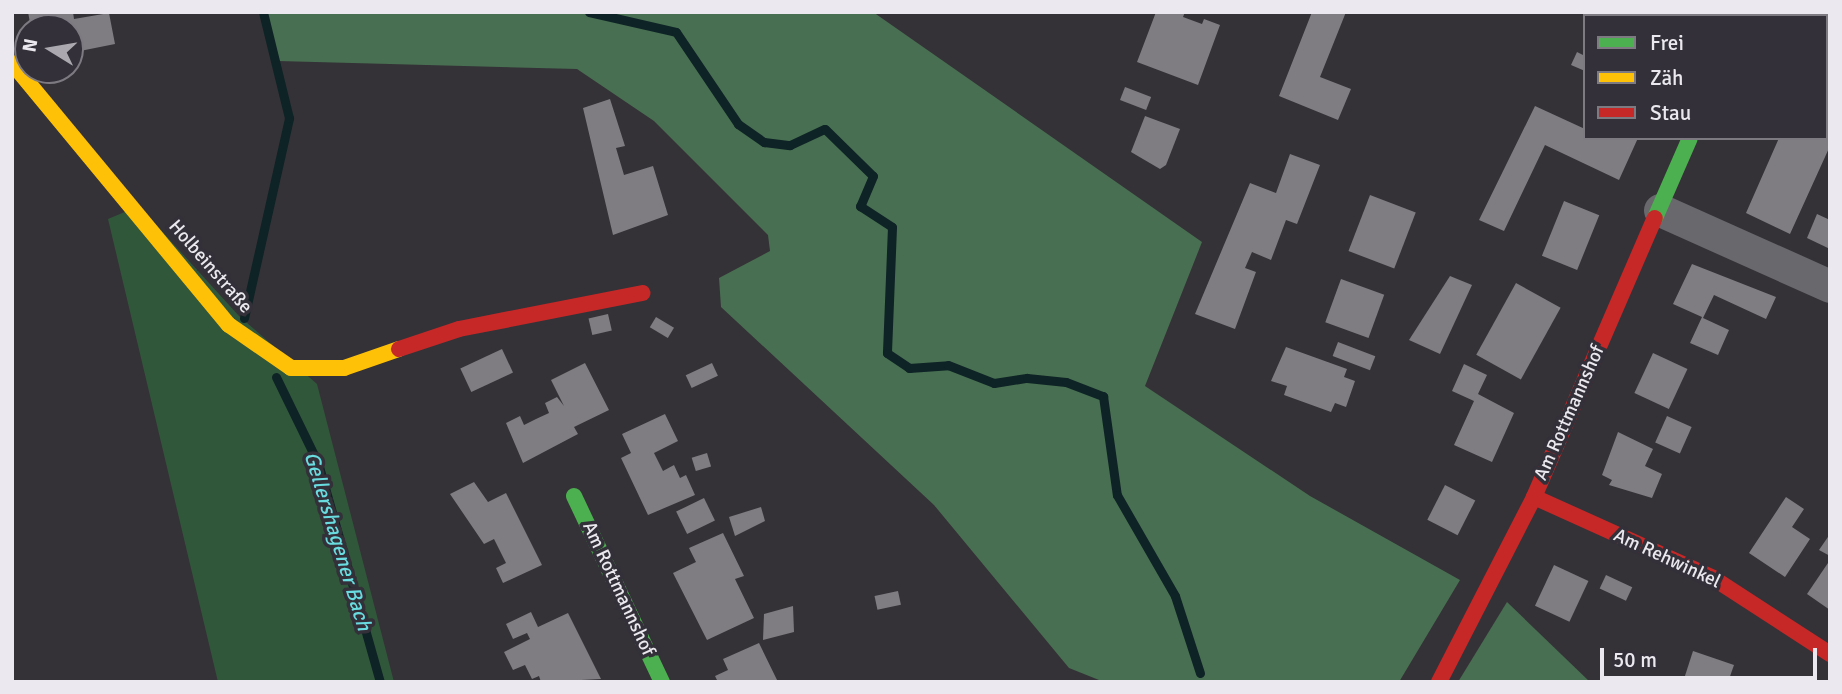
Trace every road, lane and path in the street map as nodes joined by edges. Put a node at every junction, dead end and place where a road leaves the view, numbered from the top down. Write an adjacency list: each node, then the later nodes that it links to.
1 (12, 63): 5 (street, Holbeinstraße)
2 (1689, 140): 3 (street, Am Rottmannshof)
3 (1660, 210): 4 (street); 7 (street, Am Rottmannshof)
4 (1830, 286)
5 (642, 293)
6 (574, 496): 9 (street, Am Rottmannshof)
7 (1534, 497): 8 (street, Am Rehwinkel); 10 (street, Am Rottmannshof)
8 (1830, 654)
9 (662, 682)
10 (1439, 682)

